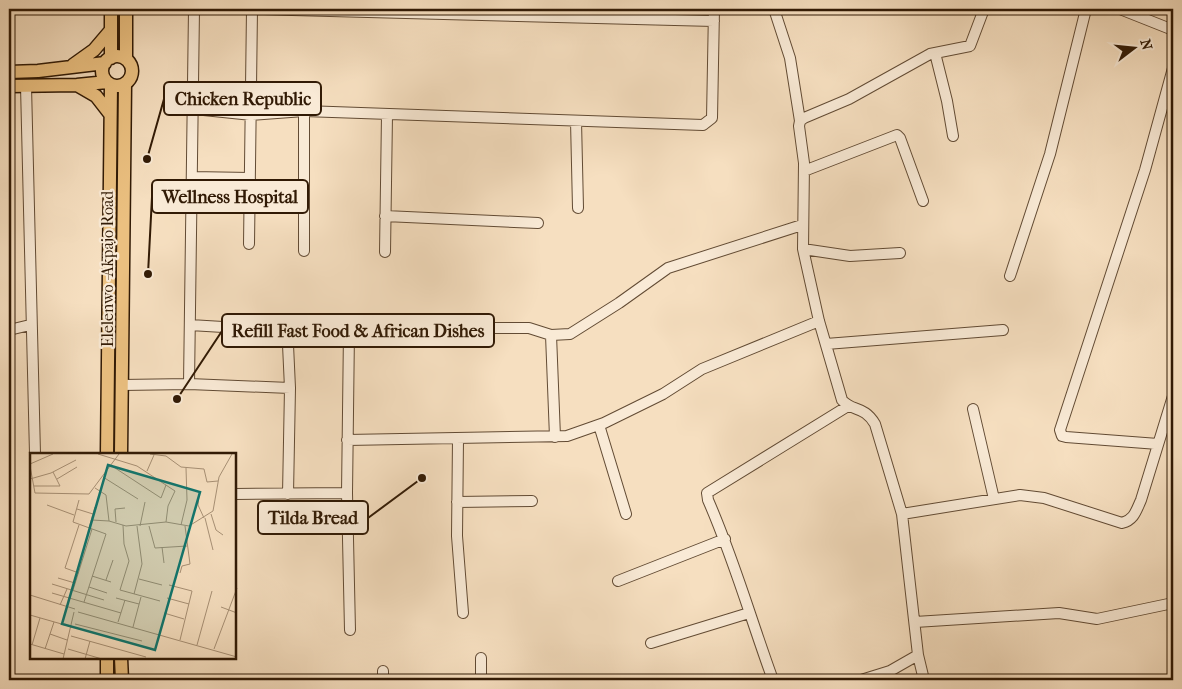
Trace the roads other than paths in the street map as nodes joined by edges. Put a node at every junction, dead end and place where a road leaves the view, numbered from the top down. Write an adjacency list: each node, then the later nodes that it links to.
1 (111, 9): 13 (main road)
2 (126, 9): 16 (main road)
3 (194, 9): 26 (street)
4 (252, 9): 10 (street); 29 (street)
5 (714, 9): 12 (street)
6 (774, 9): 31 (street)
7 (984, 9): 15 (street)
8 (1086, 9): 47 (street)
9 (1120, 9): 14 (street)
10 (304, 10): 11 (street)
11 (385, 11): 12 (street)
12 (714, 21): 32 (street)
13 (111, 30): 17 (main road); 18 (main road)
14 (1173, 30)
15 (935, 53): 31 (street); 33 (street)
16 (126, 58): 17 (main road); 22 (main road)
17 (108, 60): 18 (main road); 21 (main road)
18 (68, 67): 20 (main road)
19 (1173, 68): 65 (street)
20 (9, 72)
21 (109, 83): 22 (main road); 23 (main road); 28 (main road)
22 (125, 84): 56 (main road, Elelenwo -Akpajo Road)
23 (77, 85): 25 (main road); 28 (main road)
24 (9, 86): 25 (main road)
25 (26, 86): 50 (street)
26 (194, 109): 29 (street); 35 (street)
27 (304, 112): 29 (street); 30 (street); 44 (street)
28 (110, 114): 67 (main road)
29 (252, 115): 36 (street)
30 (387, 115): 32 (street); 39 (street)
31 (800, 120): 34 (street)
32 (576, 121): 38 (street)
33 (953, 136)
34 (804, 171): 37 (street); 41 (street)
35 (192, 177): 36 (street); 49 (street)
36 (250, 178): 42 (street)
37 (923, 201)
38 (578, 208)
39 (385, 216): 40 (street); 45 (street)
40 (538, 223)
41 (802, 225): 43 (street); 53 (street)
42 (249, 244)
43 (803, 249): 46 (street); 48 (street)
44 (304, 251)
45 (385, 252)
46 (900, 253)
47 (1010, 276)
48 (819, 320): 54 (street); 61 (street)
49 (190, 325): 55 (street); 57 (street)
50 (30, 326): 51 (street); 66 (street)
51 (9, 330)
52 (1003, 330): 54 (street)
53 (551, 335): 62 (street); 64 (street)
54 (826, 344): 59 (street)
55 (189, 384): 56 (street); 57 (street)
56 (122, 385): 68 (main road, Elelenwo -Akpajo Road)
57 (290, 388): 71 (street)
58 (1173, 396): 65 (street)
59 (848, 406): 76 (street); 77 (street)
60 (973, 410): 72 (street)
61 (599, 425): 62 (street); 75 (street)
62 (555, 437): 63 (street)
63 (458, 439): 64 (street); 74 (street)
64 (347, 440): 69 (street)
65 (1158, 444): 72 (street)
66 (35, 453)
67 (107, 453)
68 (122, 453)
69 (346, 493): 71 (street); 83 (street)
70 (236, 494): 71 (street)
71 (288, 494)
72 (994, 499): 76 (street)
73 (532, 501): 74 (street)
74 (457, 502): 80 (street)
75 (626, 514)
76 (902, 514): 82 (street)
77 (725, 539): 78 (street); 81 (street)
78 (618, 581)
79 (1173, 603): 82 (street)
80 (463, 613)
81 (749, 613): 84 (street); 92 (street)
82 (914, 622): 85 (street)
83 (350, 630)
84 (650, 643)
85 (918, 655): 93 (street); 94 (street)
86 (481, 658): 91 (street)
87 (107, 659): 89 (main road)
88 (121, 659): 90 (main road)
89 (108, 680)
90 (122, 680)
91 (482, 680)
92 (773, 680)
93 (860, 680)
94 (924, 680)

